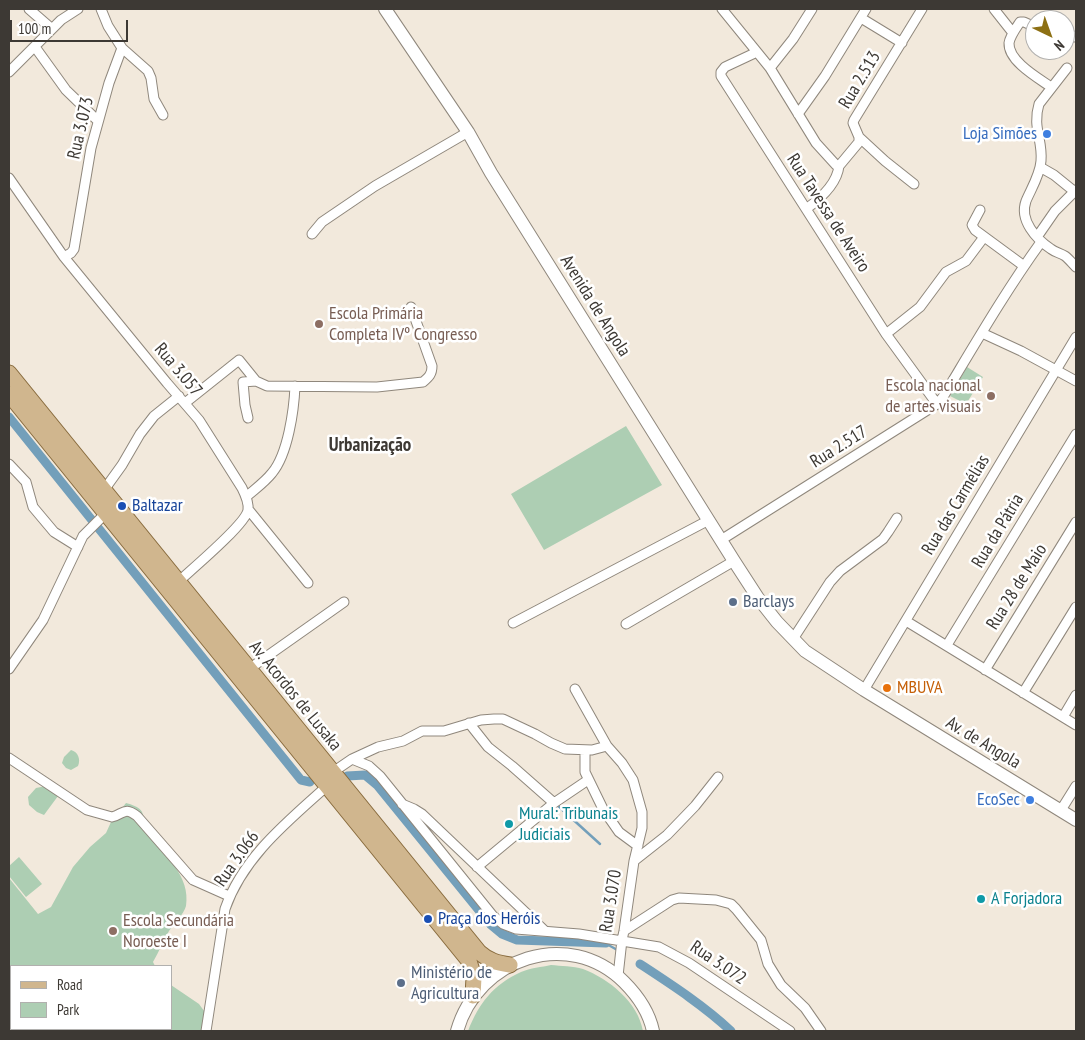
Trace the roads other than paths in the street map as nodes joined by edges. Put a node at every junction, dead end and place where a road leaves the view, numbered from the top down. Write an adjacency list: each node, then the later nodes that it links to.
1 (29, 9): 12 (street)
2 (78, 9): 12 (street)
3 (101, 9): 16 (street)
4 (385, 9): 25 (main road, Avenida de Angola)
5 (722, 9): 17 (street)
6 (812, 9): 18 (street)
7 (866, 9): 10 (street)
8 (922, 9): 14 (street, Rua 2.513)
9 (994, 9): 13 (street)
10 (861, 18): 14 (street); 23 (street)
11 (1025, 23): 13 (street)
12 (52, 29): 15 (street)
13 (1013, 33): 21 (street)
14 (902, 43): 26 (street, Rua 2.513)
15 (35, 47): 20 (street); 24 (street)
16 (122, 48): 22 (street); 24 (street, Rua 3.073)
17 (757, 52): 18 (street); 32 (street, Rua Tavessa de Aveiro)
18 (770, 68): 23 (street)
19 (1067, 68): 21 (street)
20 (9, 72)
21 (1051, 87): 28 (street)
22 (163, 114)
23 (798, 114): 27 (street)
24 (98, 121): 37 (street, Rua 3.073)
25 (468, 132): 34 (street); 60 (main road, Avenida de Angola)
26 (859, 137): 27 (street, Rua 2.513); 30 (street)
27 (839, 166): 32 (street, Rua 2.513)
28 (1040, 167): 31 (street); 36 (street)
29 (9, 178): 37 (street, Rua 3.057)
30 (914, 184)
31 (1076, 191): 36 (street, Rua 2.517)
32 (806, 209): 42 (street, Rua Tavessa de Aveiro)
33 (980, 210): 35 (street)
34 (312, 234)
35 (984, 237): 38 (street); 42 (street)
36 (1039, 240): 38 (street, Rua 2.517); 39 (street)
37 (64, 257): 50 (street, Rua 3.057)
38 (1024, 266): 41 (street, Rua 2.517)
39 (1076, 267)
40 (411, 307): 48 (street)
41 (982, 333): 44 (street); 51 (street, Rua 2.517)
42 (886, 334): 51 (street, Rua Tavessa de Aveiro)
43 (1076, 337): 44 (street, Rua das Carmélias)
44 (1056, 370): 47 (street); 69 (street, Rua das Carmélias)
45 (9, 374): 55 (main road)
46 (256, 381): 48 (street); 50 (street); 52 (street)
47 (1076, 381)
48 (295, 386): 56 (street)
49 (9, 394): 58 (main road)
50 (182, 400): 55 (street); 56 (street, Rua 3.057)
51 (937, 404): 62 (street, Rua 2.517)
52 (248, 418)
53 (1076, 434): 74 (street, Rua da Pátria)
54 (9, 464): 63 (street)
55 (104, 490): 58 (main road)
56 (246, 497): 57 (street, Rua 3.057)
57 (248, 509): 65 (street); 66 (street)
58 (109, 517): 63 (street); 65 (main road, Av. Acordos de Lusaka); 90 (main road, Av. Acordos de Lusaka)
59 (897, 518): 73 (street)
60 (709, 520): 62 (main road, Avenida de Angola); 71 (street)
61 (1076, 522): 77 (street, Rua 28 de Maio)
62 (721, 540): 64 (main road, Avenida de Angola)
63 (78, 547): 75 (street)
64 (734, 561): 70 (main road, Avenida de Angola); 72 (street)
65 (178, 582): 76 (main road, Av. Acordos de Lusaka)
66 (308, 583)
67 (344, 602): 76 (street)
68 (1076, 607): 80 (street)
69 (906, 620): 74 (street); 79 (street, Rua das Carmélias)
70 (777, 622): 73 (main road, Av. de Angola)
71 (513, 623)
72 (626, 624)
73 (793, 639): 79 (main road, Av. de Angola)
74 (947, 645): 77 (street)
75 (9, 669)
76 (249, 669): 90 (main road, Av. Acordos de Lusaka)
77 (985, 670): 80 (street)
78 (575, 689): 85 (street)
79 (864, 690): 95 (main road, Av. de Angola)
80 (1023, 693): 82 (street)
81 (1076, 695): 82 (street)
82 (1063, 717): 84 (street)
83 (469, 723): 86 (street, Rua 3.066); 88 (street, Rua 3.066); 93 (street)
84 (1076, 725)
85 (607, 746): 86 (street, Rua 3.066); 97 (street)
86 (585, 750): 91 (street)
87 (9, 758): 102 (street)
88 (352, 759): 90 (street, Rua 3.066); 94 (street, Rua 3.072)
89 (718, 777): 100 (street, Rua 3.070)
90 (330, 779): 102 (street, Rua 3.066); 103 (main road, Av. Acordos de Lusaka)
91 (588, 780): 93 (street); 97 (street)
92 (1076, 786): 95 (street)
93 (554, 803): 101 (street)
94 (401, 804): 98 (street); 99 (street, Rua 3.072)
95 (1061, 810): 96 (main road, Av. de Angola)
96 (1076, 820)
97 (638, 846): 100 (street)
98 (455, 847): 99 (street); 101 (street)
99 (445, 858): 104 (street, Rua 3.072)
100 (634, 861): 105 (street, Rua 3.070)
101 (477, 867): 104 (street)
102 (230, 896): 109 (street, Rua 3.066)
103 (436, 909): 106 (main road); 108 (main road)
104 (545, 931): 105 (street, Rua 3.072)
105 (623, 936): 107 (street, Rua 3.070); 112 (street, Rua 3.072); 113 (street)
106 (510, 965): 107 (main road); 108 (main road)
107 (618, 976): 111 (main road)
108 (473, 996): 110 (main road)
109 (206, 1031)
110 (458, 1031)
111 (653, 1031)
112 (790, 1031)
113 (821, 1031)

